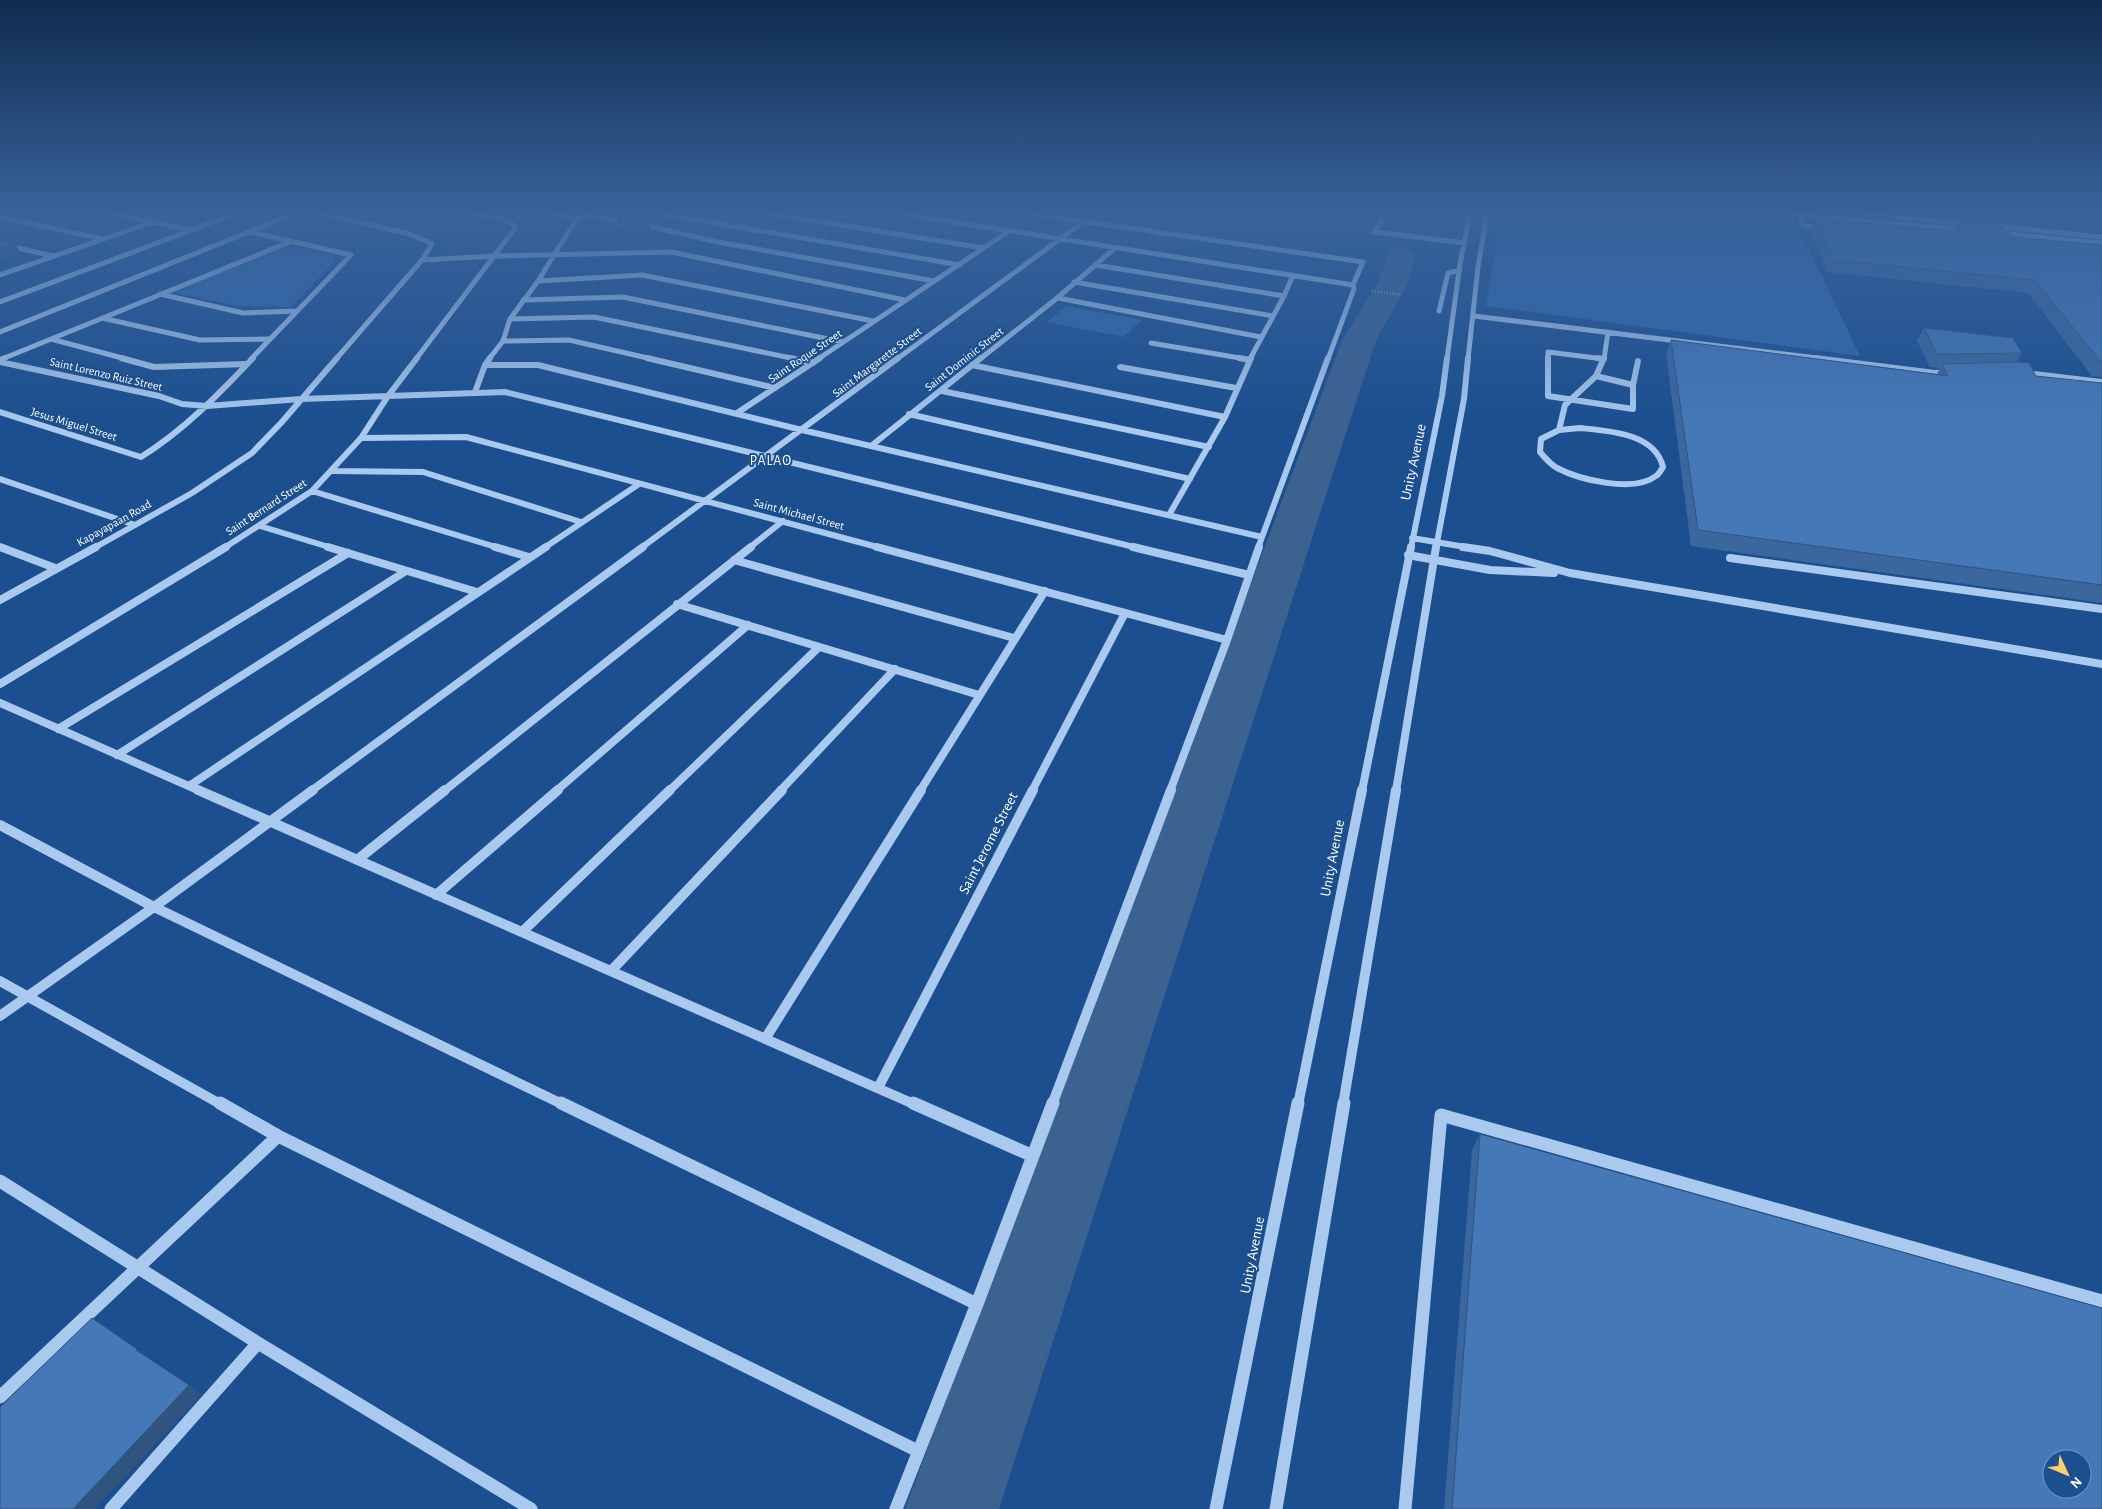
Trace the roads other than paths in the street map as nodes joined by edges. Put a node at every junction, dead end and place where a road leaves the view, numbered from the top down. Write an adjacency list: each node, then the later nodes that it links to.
1 (49, 283): 26 (street)
2 (121, 283): 34 (street)
3 (186, 283): 21 (street)
4 (324, 283): 27 (street)
5 (402, 283): 61 (street, Kapayapaan Road)
6 (474, 283): 60 (street, Saint Bernard Street)
7 (536, 283): 24 (street)
8 (680, 283): 33 (street)
9 (824, 283): 25 (street)
10 (930, 283): 25 (street, Saint Roque Street)
11 (1000, 283): 68 (street, Saint Margarette Street)
12 (1073, 283): 23 (street, Saint Dominic Street)
13 (1082, 283): 29 (street)
14 (1205, 283): 22 (street)
15 (1289, 283): 22 (street)
16 (1350, 283): 20 (street)
17 (1445, 283): 28 (street)
18 (1458, 283): 86 (street, Unity Avenue)
19 (1477, 283): 30 (street)
20 (1354, 284): 85 (street)
21 (160, 294): 27 (street); 31 (street)
22 (1284, 296): 29 (street)
23 (1058, 298): 36 (street); 48 (street, Saint Dominic Street)
24 (523, 300): 32 (street); 40 (street)
25 (905, 300): 33 (street, Saint Roque Street)
26 (0, 302)
27 (297, 311): 38 (street)
28 (1439, 311)
29 (1273, 316): 36 (street)
30 (1474, 316): 35 (street); 87 (street)
31 (102, 318): 37 (street); 38 (street)
32 (510, 319): 39 (street); 47 (street)
33 (873, 321): 40 (street, Saint Roque Street)
34 (0, 332)
35 (1608, 332): 42 (street); 51 (street)
36 (1261, 337): 43 (street)
37 (50, 339): 44 (street); 46 (street)
38 (269, 340): 46 (street)
39 (503, 341): 49 (street); 56 (street)
40 (843, 342): 47 (street, Saint Roque Street)
41 (1151, 344): 43 (street)
42 (1604, 359): 53 (street); 62 (street)
43 (1250, 360): 57 (street)
44 (0, 361): 63 (street, Saint Lorenzo Ruiz Street)
45 (1638, 361): 55 (street)
46 (246, 364): 63 (street)
47 (813, 364): 56 (street, Saint Roque Street)
48 (972, 364): 58 (street, Saint Dominic Street); 67 (street)
49 (485, 365): 59 (street); 65 (street)
50 (1120, 367): 57 (street)
51 (1954, 372)
52 (2020, 372): 54 (street)
53 (1596, 376): 55 (street); 62 (street)
54 (2102, 382)
55 (1633, 385): 62 (street)
56 (775, 388): 65 (street, Saint Roque Street)
57 (1236, 388): 67 (street)
58 (942, 391): 66 (street, Saint Dominic Street); 72 (street)
59 (475, 392): 60 (street, Saint Lorenzo Ruiz Street); 73 (street, Saint Lorenzo Ruiz Street)
60 (388, 396): 61 (street, Saint Lorenzo Ruiz Street); 70 (street, Saint Bernard Street)
61 (301, 399): 63 (street, Saint Lorenzo Ruiz Street); 83 (street, Kapayapaan Road)
62 (1570, 400): 69 (street)
63 (207, 406): 64 (street, Jesus Miguel Street)
64 (0, 412)
65 (736, 413): 68 (street)
66 (909, 414): 71 (street, Saint Dominic Street); 76 (street)
67 (1225, 417): 72 (street)
68 (802, 430): 71 (street); 73 (street)
69 (1559, 430): 69 (street)
70 (361, 438): 74 (street, Saint Bernard Street); 77 (street, Saint Michael Street)
71 (871, 446): 80 (street)
72 (1209, 448): 76 (street)
73 (766, 456): 79 (street); 98 (street, Saint Lorenzo Ruiz Street)
74 (332, 471): 78 (street, Saint Bernard Street); 82 (street)
75 (0, 479): 83 (street)
76 (1190, 479): 80 (street)
77 (639, 484): 79 (street, Saint Michael Street); 82 (street)
78 (312, 491): 84 (street, Saint Bernard Street); 91 (street)
79 (705, 501): 81 (street, Saint Michael Street); 117 (street)
80 (1169, 515): 85 (street)
81 (783, 521): 93 (street); 99 (street, Saint Michael Street)
82 (581, 522): 91 (street)
83 (135, 525): 95 (street, Kapayapaan Road)
84 (260, 526): 89 (street); 111 (street, Saint Bernard Street)
85 (1262, 537): 98 (street)
86 (1412, 538): 87 (street); 90 (street, Unity Avenue)
87 (1437, 543): 94 (street); 97 (street)
88 (0, 547): 95 (street)
89 (348, 553): 96 (street); 114 (street)
90 (1408, 555): 94 (street); 141 (street, Unity Avenue)
91 (529, 557): 100 (street)
92 (1730, 558): 103 (street)
93 (734, 560): 102 (street); 106 (street)
94 (1435, 561): 97 (street); 142 (street)
95 (55, 568): 101 (street, Kapayapaan Road)
96 (406, 571): 100 (street); 115 (street)
97 (1570, 573): 109 (street)
98 (1249, 575): 107 (street)
99 (1044, 591): 104 (street, Saint Michael Street); 106 (street)
100 (477, 592): 116 (street)
101 (0, 600)
102 (677, 604): 105 (street); 119 (street)
103 (2102, 609)
104 (1124, 612): 107 (street, Saint Michael Street); 128 (street, Saint Jerome Street)
105 (748, 625): 108 (street); 120 (street)
106 (1014, 638): 112 (street)
107 (1228, 640): 130 (street)
108 (819, 647): 110 (street); 122 (street)
109 (2102, 664)
110 (895, 669): 112 (street); 123 (street)
111 (0, 684)
112 (979, 694): 127 (street)
113 (0, 704): 114 (street)
114 (58, 729): 115 (street)
115 (117, 755): 116 (street)
116 (189, 786): 117 (street)
117 (269, 822): 119 (street); 121 (street)
118 (0, 825): 121 (street)
119 (357, 860): 120 (street)
120 (436, 895): 122 (street)
121 (154, 907): 125 (street); 134 (street)
122 (522, 932): 123 (street)
123 (611, 971): 127 (street)
124 (0, 981): 125 (street)
125 (28, 996): 126 (street); 129 (street)
126 (0, 1016)
127 (765, 1039): 128 (street)
128 (878, 1088): 130 (street)
129 (278, 1136): 132 (street); 137 (street)
130 (1033, 1156): 134 (street)
131 (0, 1181): 132 (street)
132 (138, 1266): 135 (street); 136 (street)
133 (2102, 1301): 143 (street)
134 (978, 1304): 137 (street)
135 (258, 1343): 138 (street); 139 (street)
136 (0, 1397)
137 (918, 1451): 140 (street)
138 (111, 1509)
139 (531, 1509)
140 (896, 1509)
141 (1216, 1509)
142 (1276, 1509)
143 (1405, 1509)

